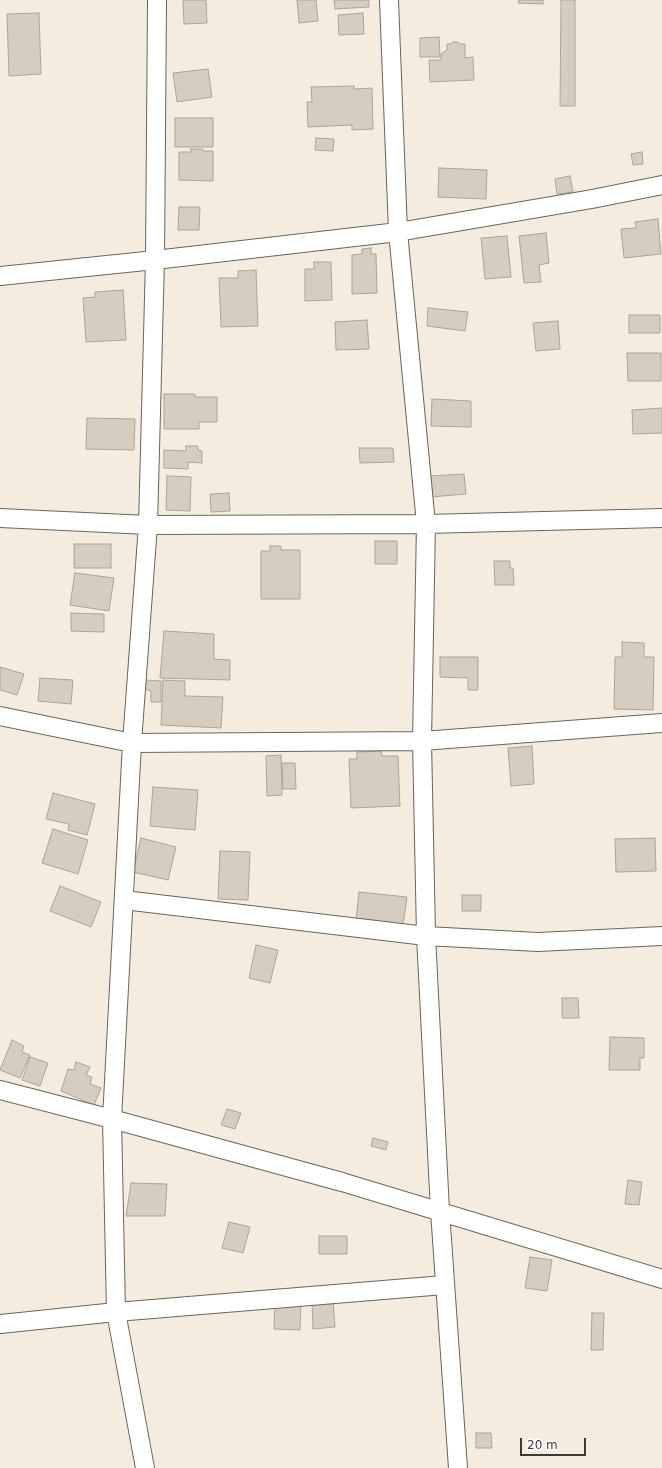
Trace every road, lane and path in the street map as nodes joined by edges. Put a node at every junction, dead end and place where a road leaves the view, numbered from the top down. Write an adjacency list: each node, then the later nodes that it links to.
1 (157, 0): 5 (street)
2 (389, 0): 4 (street)
3 (662, 185): 4 (street)
4 (398, 232): 5 (street); 9 (street)
5 (155, 260): 6 (street); 10 (street)
6 (0, 276)
7 (0, 518): 10 (street)
8 (662, 518): 9 (street)
9 (426, 524): 10 (street); 13 (street)
10 (148, 525): 14 (street)
11 (0, 716): 14 (street)
12 (662, 723): 13 (street)
13 (422, 741): 14 (street); 16 (street)
14 (132, 743): 15 (street)
15 (124, 900): 16 (street); 19 (street)
16 (426, 936): 17 (street); 20 (street)
17 (662, 936)
18 (0, 1090): 19 (street)
19 (112, 1119): 20 (street); 23 (street)
20 (440, 1211): 21 (street); 22 (street)
21 (662, 1279)
22 (444, 1285): 23 (street); 26 (street)
23 (116, 1312): 24 (street); 25 (street)
24 (0, 1324)
25 (145, 1468)
26 (458, 1468)

